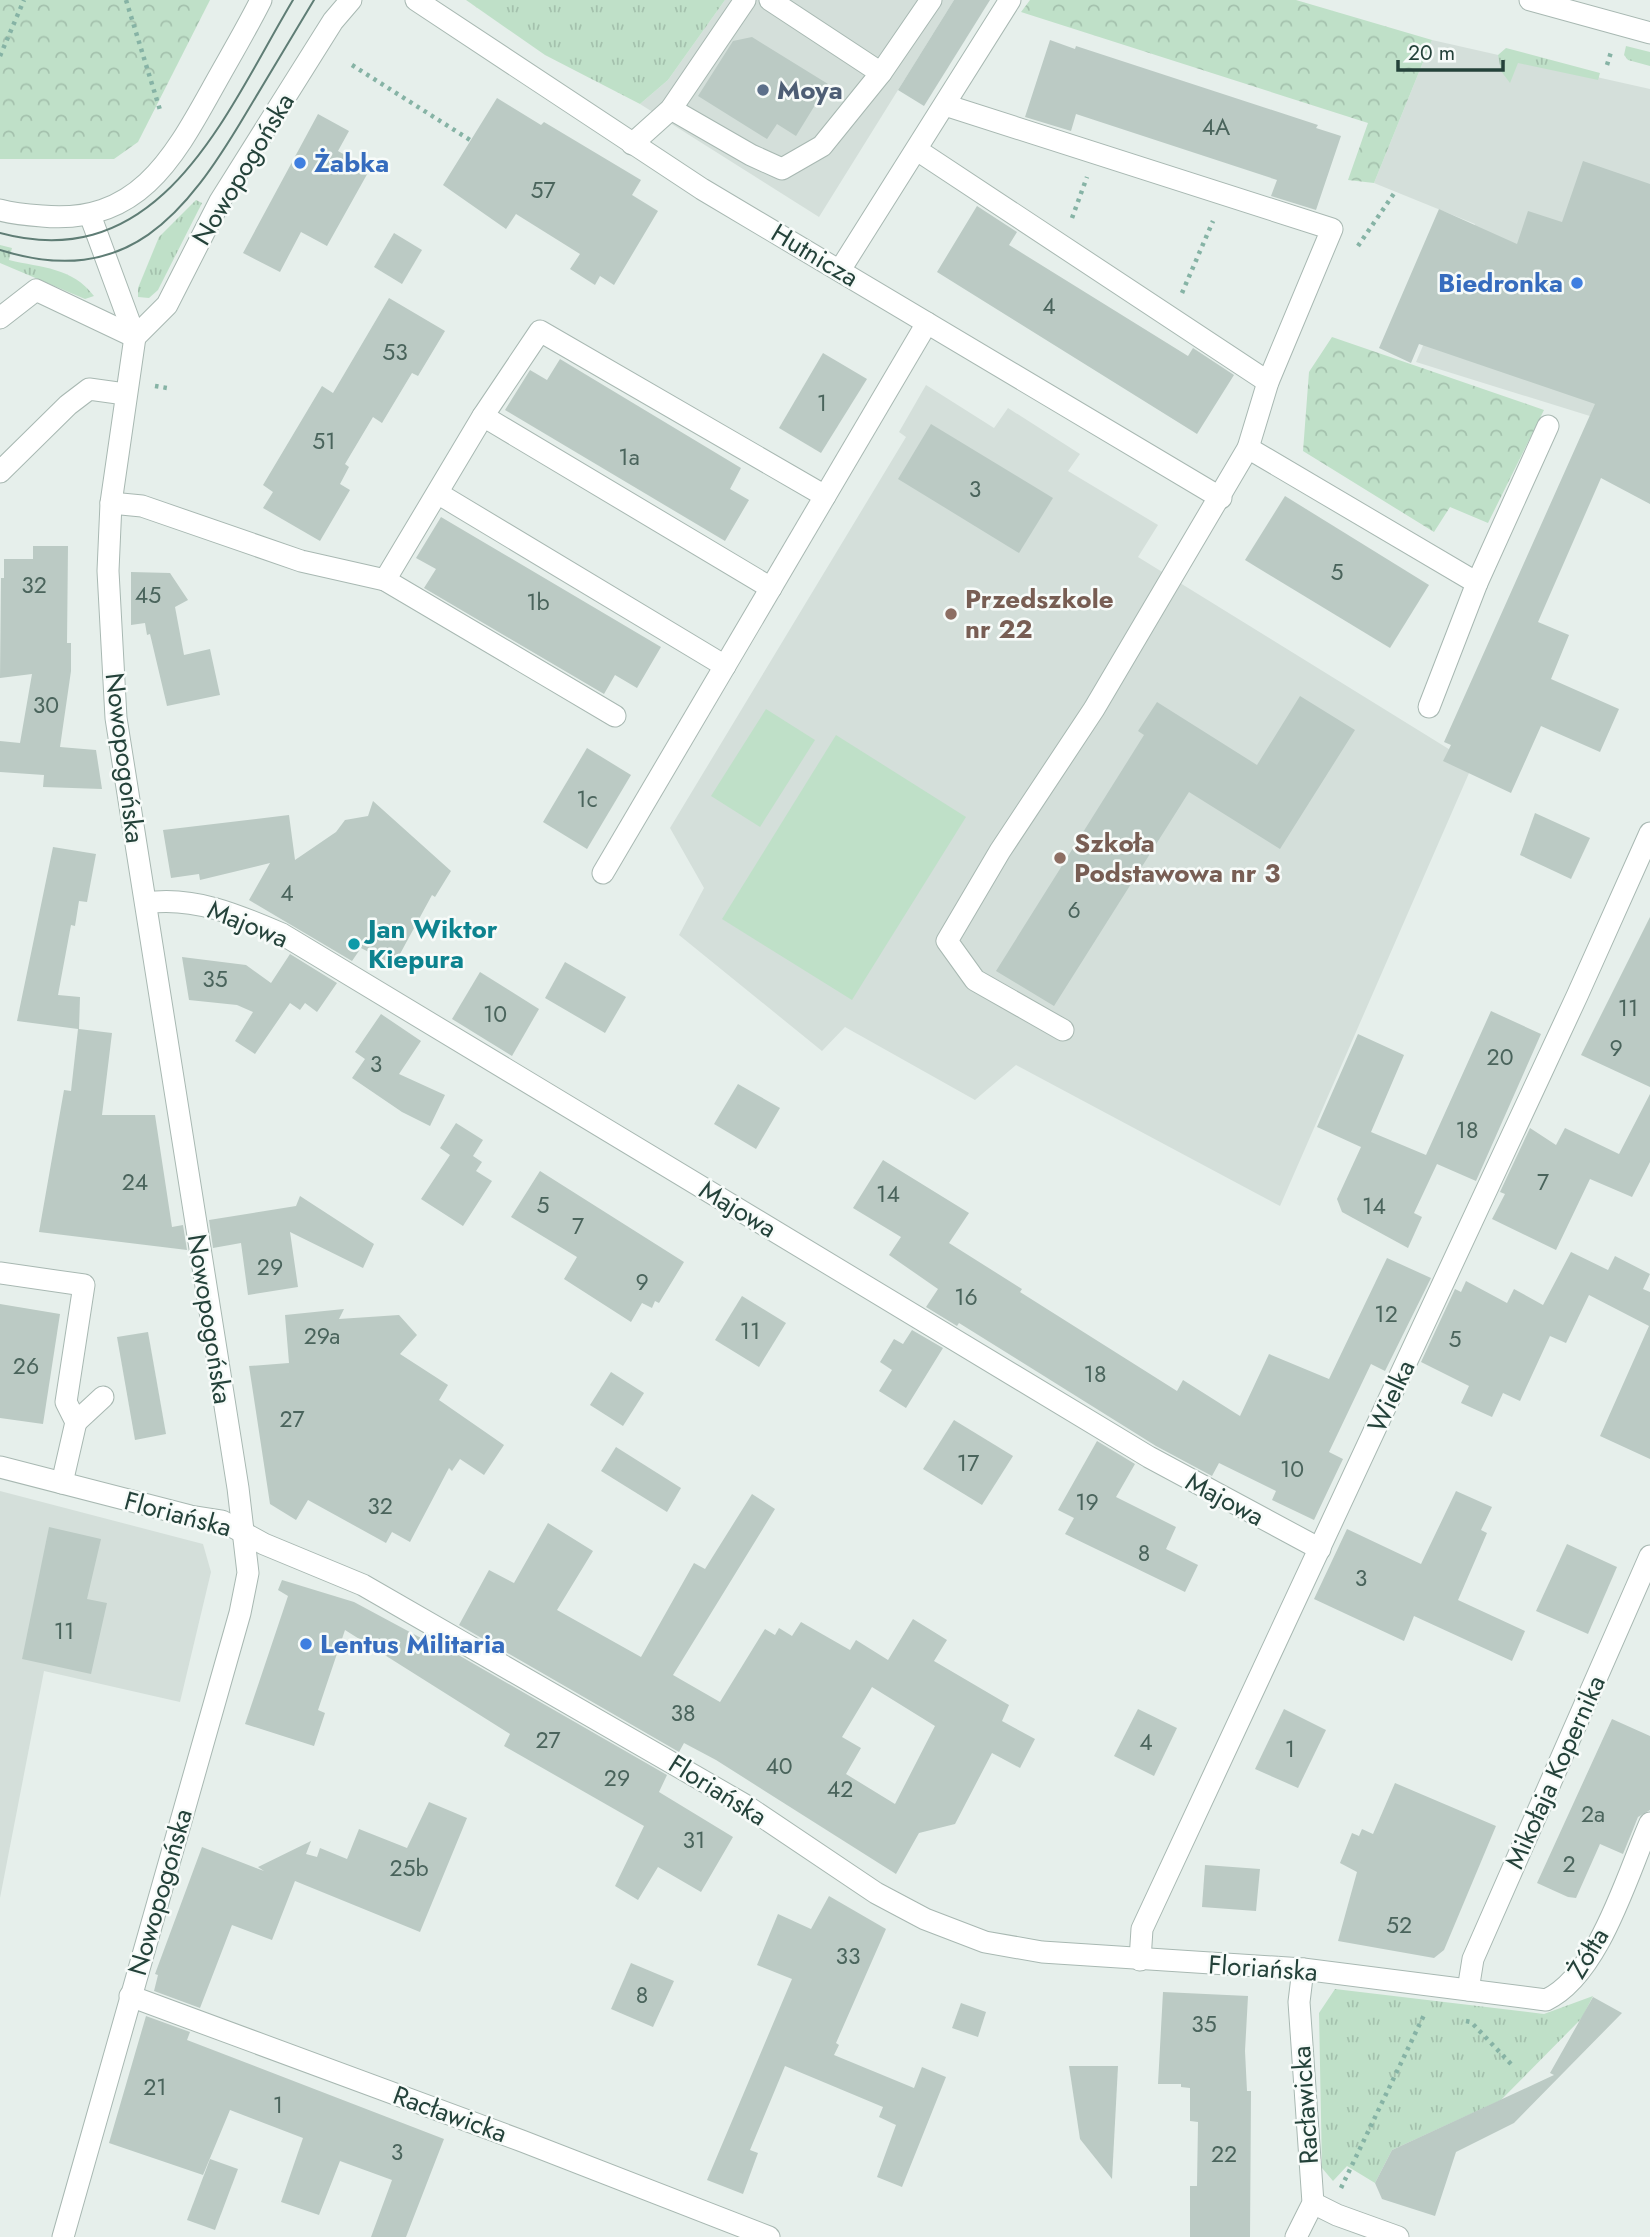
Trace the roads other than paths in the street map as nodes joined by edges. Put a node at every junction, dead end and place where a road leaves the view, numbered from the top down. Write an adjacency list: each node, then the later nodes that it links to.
1 (261, 0): 16 (street)
2 (351, 0): 20 (street, Nowopogońska)
3 (416, 0): 13 (street, Hutnicza)
4 (745, 0): 12 (street)
5 (770, 0): 10 (street)
6 (931, 0): 10 (street)
7 (1010, 0): 11 (street)
8 (1530, 0): 9 (street)
9 (1650, 33)
10 (881, 73): 12 (street)
11 (946, 105): 14 (street); 21 (street)
12 (671, 109): 13 (street)
13 (632, 144): 17 (street, Hutnicza)
14 (917, 150): 17 (street); 21 (street)
15 (0, 210): 16 (street)
16 (90, 215): 20 (street)
17 (840, 270): 19 (street, Hutnicza)
18 (0, 318): 20 (street)
19 (927, 323): 28 (street); 29 (street, Hutnicza)
20 (135, 337): 22 (street, Nowopogońska)
21 (1268, 382): 25 (street)
22 (125, 387): 26 (street); 30 (street, Nowopogońska)
23 (483, 416): 27 (street); 28 (street); 33 (street)
24 (1548, 426): 32 (street)
25 (1248, 448): 29 (street); 32 (street)
26 (0, 472)
27 (439, 494): 31 (street); 34 (street)
28 (825, 496): 33 (street)
29 (1221, 498): 40 (street)
30 (111, 503): 31 (street); 39 (street, Nowopogońska)
31 (386, 580): 36 (street)
32 (1477, 583): 35 (street)
33 (771, 588): 34 (street)
34 (725, 666): 38 (street)
35 (1429, 707)
36 (615, 716)
37 (1650, 833): 47 (street, Wielka)
38 (603, 873)
39 (146, 903): 46 (street, Nowopogońska); 47 (street, Majowa)
40 (1063, 1030)
41 (0, 1273): 43 (street)
42 (103, 1397): 43 (street)
43 (76, 1422): 45 (street)
44 (0, 1467): 45 (street, Floriańska)
45 (62, 1483): 46 (street, Floriańska)
46 (244, 1533): 50 (street, Floriańska); 53 (street, Nowopogońska)
47 (1320, 1549): 50 (street, Wielka)
48 (1650, 1556): 52 (street, Mikołaja Kopernika)
49 (1650, 1823): 52 (street, Żółta)
50 (1140, 1960): 51 (street, Floriańska)
51 (1303, 1969): 52 (street, Floriańska); 54 (street, Racławicka)
52 (1468, 1990)
53 (130, 1996): 55 (street, Nowopogońska); 56 (street, Racławicka)
54 (1313, 2203): 57 (street, Racławicka); 58 (street)
55 (64, 2237)
56 (769, 2237)
57 (1296, 2237)
58 (1398, 2237)

